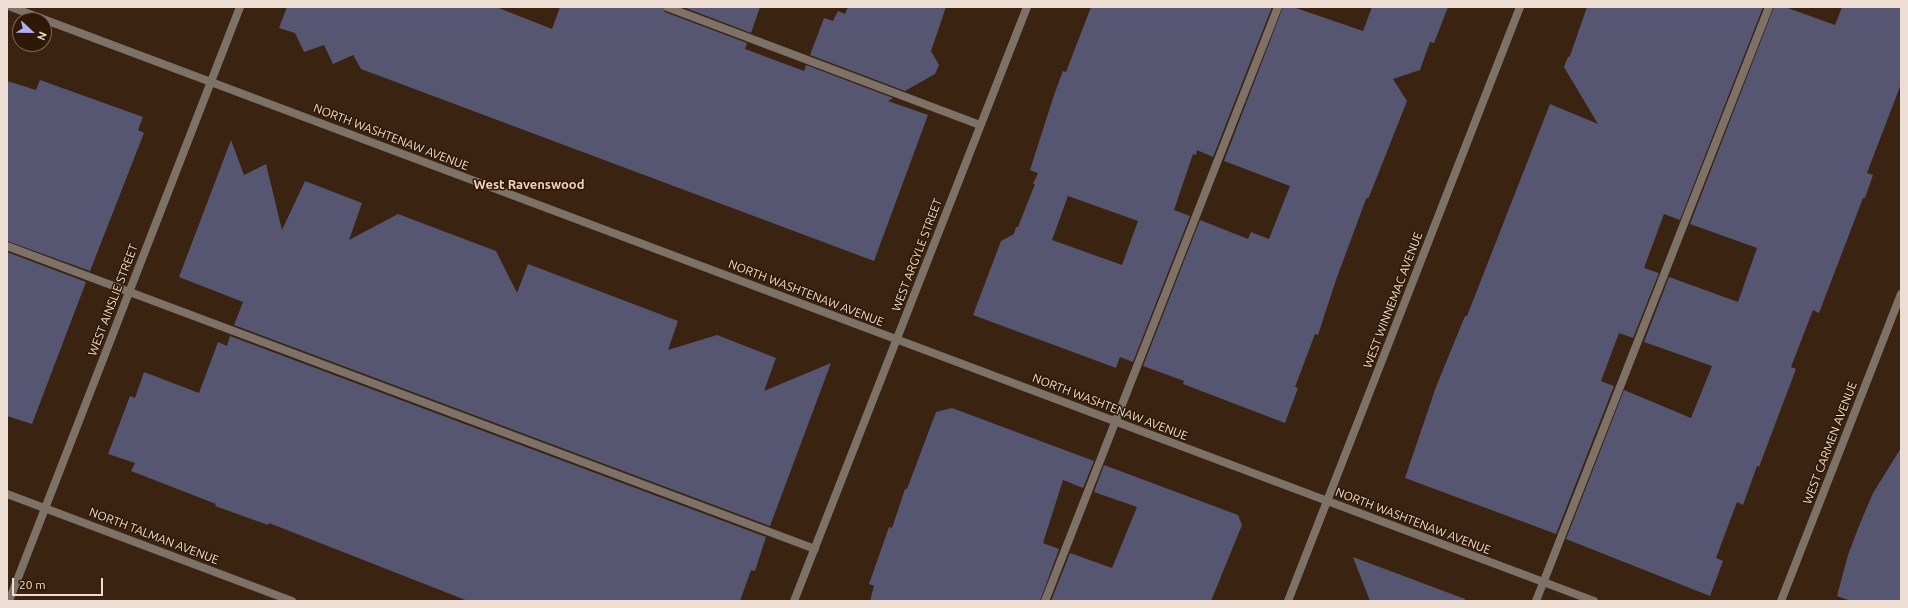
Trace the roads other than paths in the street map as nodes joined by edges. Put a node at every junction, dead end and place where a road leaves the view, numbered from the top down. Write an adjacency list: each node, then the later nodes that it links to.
1 (11, 7): 8 (street, NORTH WASHTENAW AVENUE)
2 (240, 7): 8 (street, WEST AINSLIE STREET)
3 (667, 7): 9 (street)
4 (1027, 7): 9 (street, WEST ARGYLE STREET)
5 (1278, 7): 14 (street)
6 (1520, 7): 16 (street, WEST WINNEMAC AVENUE)
7 (1769, 7): 19 (street)
8 (211, 82): 11 (street, WEST AINSLIE STREET); 13 (street, NORTH WASHTENAW AVENUE)
9 (980, 125): 13 (street, WEST ARGYLE STREET)
10 (7, 246): 11 (street)
11 (129, 291): 17 (street, WEST AINSLIE STREET); 18 (street)
12 (1901, 294): 27 (street, WEST CARMEN AVENUE)
13 (897, 340): 14 (street, NORTH WASHTENAW AVENUE); 18 (street, WEST ARGYLE STREET)
14 (1115, 422): 16 (street, NORTH WASHTENAW AVENUE); 23 (street)
15 (7, 494): 17 (street, NORTH TALMAN AVENUE)
16 (1327, 501): 19 (street, NORTH WASHTENAW AVENUE); 24 (street, WEST WINNEMAC AVENUE)
17 (45, 508): 20 (street, WEST AINSLIE STREET); 21 (street, NORTH TALMAN AVENUE)
18 (815, 549): 22 (street, WEST ARGYLE STREET)
19 (1544, 582): 25 (street); 26 (street, NORTH WASHTENAW AVENUE)
20 (9, 601)
21 (292, 601)
22 (794, 601)
23 (1046, 601)
24 (1288, 601)
25 (1536, 601)
26 (1594, 601)
27 (1781, 601)

